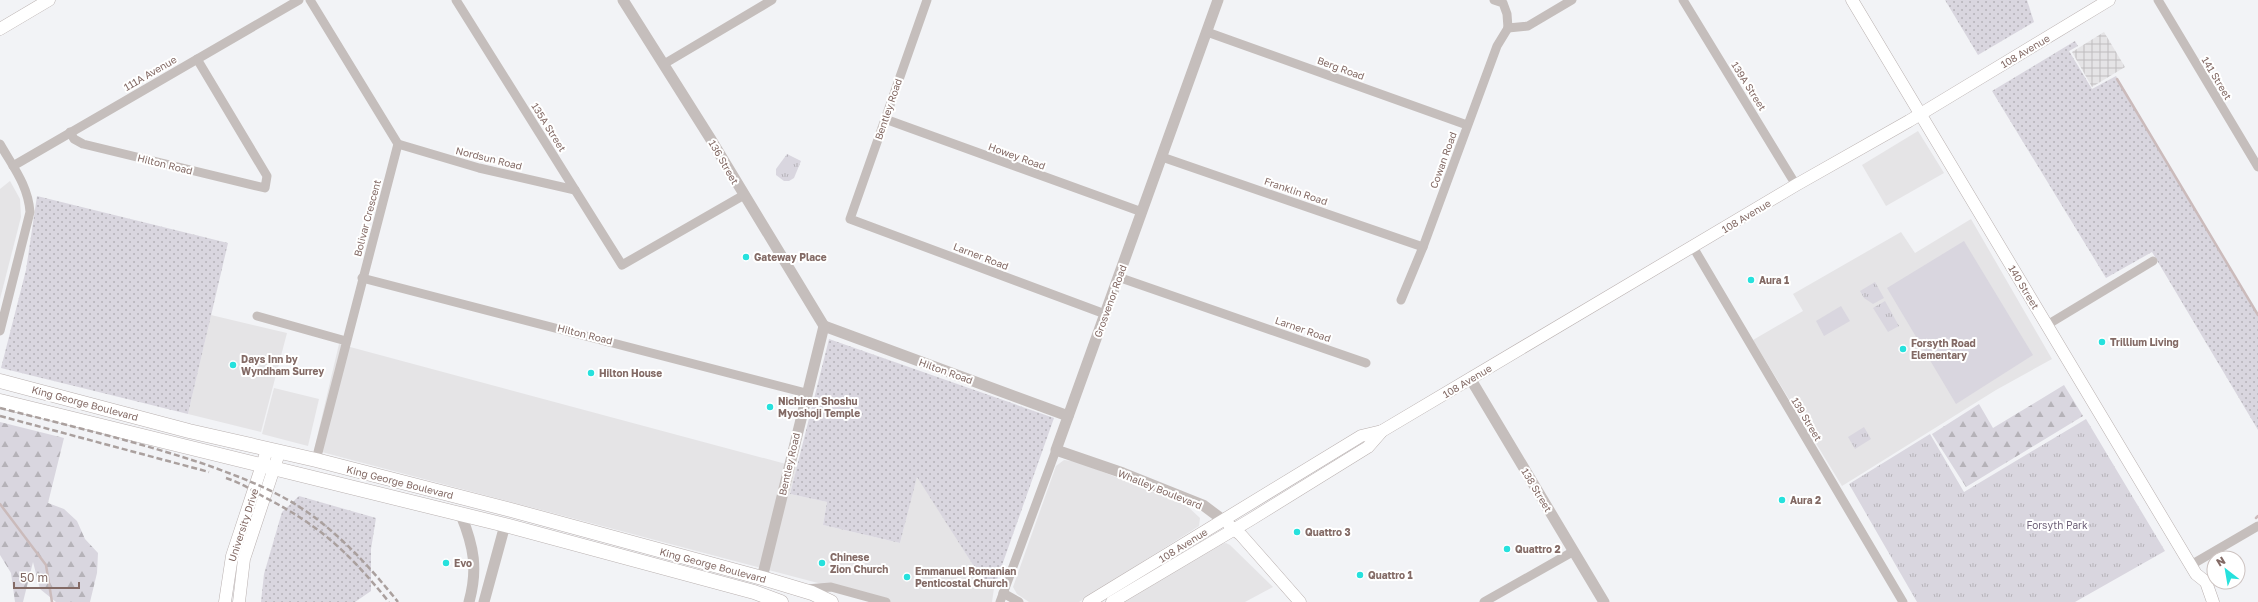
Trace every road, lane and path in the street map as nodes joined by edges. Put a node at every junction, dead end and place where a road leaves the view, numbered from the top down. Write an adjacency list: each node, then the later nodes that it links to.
1 (49, 0): 16 (main road)
2 (299, 0): 18 (street, 111A Avenue)
3 (310, 0): 25 (street)
4 (456, 0): 30 (street, 135A Street)
5 (623, 0): 19 (street, 136 Street)
6 (772, 0): 19 (street)
7 (927, 0): 21 (street, Bentley Road)
8 (1218, 0): 17 (street, Grosvenor Road)
9 (1494, 0): 15 (street)
10 (1572, 0): 15 (street)
11 (1683, 0): 29 (street, 139A Street)
12 (1852, 0): 20 (main road, 140 Street)
13 (2109, 0): 20 (main road, 108 Avenue)
14 (2158, 0): 28 (street, 141 Street)
15 (1508, 28): 22 (street, Cowan Road)
16 (0, 29)
17 (1207, 32): 22 (street, Berg Road); 26 (street, Grosvenor Road)
18 (197, 59): 23 (street, 111A Avenue); 23 (street, Hilton Road)
19 (664, 64): 31 (street, 136 Street)
20 (1921, 114): 29 (main road, 108 Avenue); 42 (main road, 140 Street)
21 (885, 119): 32 (street, Howey Road); 33 (street, Bentley Road)
22 (1467, 125): 34 (street, Cowan Road)
23 (70, 132): 27 (street, 111A Avenue)
24 (0, 144): 27 (street)
25 (398, 144): 30 (street, Nordsun Road); 38 (street, Bolivar Crescent)
26 (1162, 157): 32 (street, Grosvenor Road); 34 (street, Franklin Road)
27 (13, 166): 44 (street)
28 (2258, 168)
29 (1796, 184): 35 (main road, 108 Avenue)
30 (575, 190): 31 (street, 135A Street)
31 (744, 195): 43 (street, 136 Street)
32 (1142, 212): 37 (street, Grosvenor Road)
33 (850, 219): 40 (street, Larner Road)
34 (1423, 246): 39 (street, Cowan Road)
35 (1693, 247): 47 (main road, 108 Avenue); 80 (street, 139 Street)
36 (2153, 261): 42 (street)
37 (1118, 277): 40 (street, Grosvenor Road); 46 (street, Larner Road)
38 (362, 278): 45 (street, Bolivar Crescent); 49 (street, Hilton Road)
39 (1401, 300)
40 (1105, 314): 51 (street, Grosvenor Road)
41 (257, 316): 45 (street)
42 (2047, 325): 63 (main road, 140 Street)
43 (824, 326): 49 (street, Bentley Road); 51 (street, Hilton Road)
44 (0, 331)
45 (346, 341): 55 (street, Bolivar Crescent)
46 (1366, 363)
47 (1470, 378): 52 (main road, 108 Avenue); 62 (street, 138 Street)
48 (0, 380): 54 (main road, King George Boulevard)
49 (806, 393): 64 (street, Bentley Road)
50 (0, 401): 56 (main road, King George Boulevard)
51 (1068, 416): 53 (street, Grosvenor Road)
52 (1382, 431): 58 (main road, 108 Avenue); 61 (main road, 108 Avenue)
53 (1056, 450): 58 (street, Whalley Boulevard); 66 (street, Grosvenor Road)
54 (273, 451): 55 (main road, King George Boulevard); 56 (main road, University Drive)
55 (316, 460): 64 (main road, King George Boulevard)
56 (269, 466): 57 (main road, King George Boulevard); 67 (main road, University Drive); 68 (main road, University Drive)
57 (461, 516): 59 (main road, King George Boulevard); 69 (street)
58 (1223, 520): 61 (main road, Whalley Boulevard); 75 (main road, 108 Avenue)
59 (505, 525): 70 (street); 71 (main road, King George Boulevard)
60 (2258, 526): 63 (street)
61 (1234, 529): 76 (main road, 108 Avenue); 77 (main road, Whalley Boulevard)
62 (1574, 551): 78 (street); 79 (street, 138 Street)
63 (2194, 569): 81 (main road, 140 Street)
64 (762, 578): 65 (main road, King George Boulevard)
65 (798, 589): 72 (main road, King George Boulevard); 73 (street, King George Boulevard)
66 (1001, 598): 74 (street)
67 (225, 602)
68 (239, 602)
69 (469, 602)
70 (484, 602)
71 (781, 602)
72 (831, 602)
73 (886, 602)
74 (1019, 602)
75 (1090, 602)
76 (1112, 602)
77 (1300, 602)
78 (1484, 602)
79 (1604, 602)
80 (1903, 602)
81 (2212, 602)

